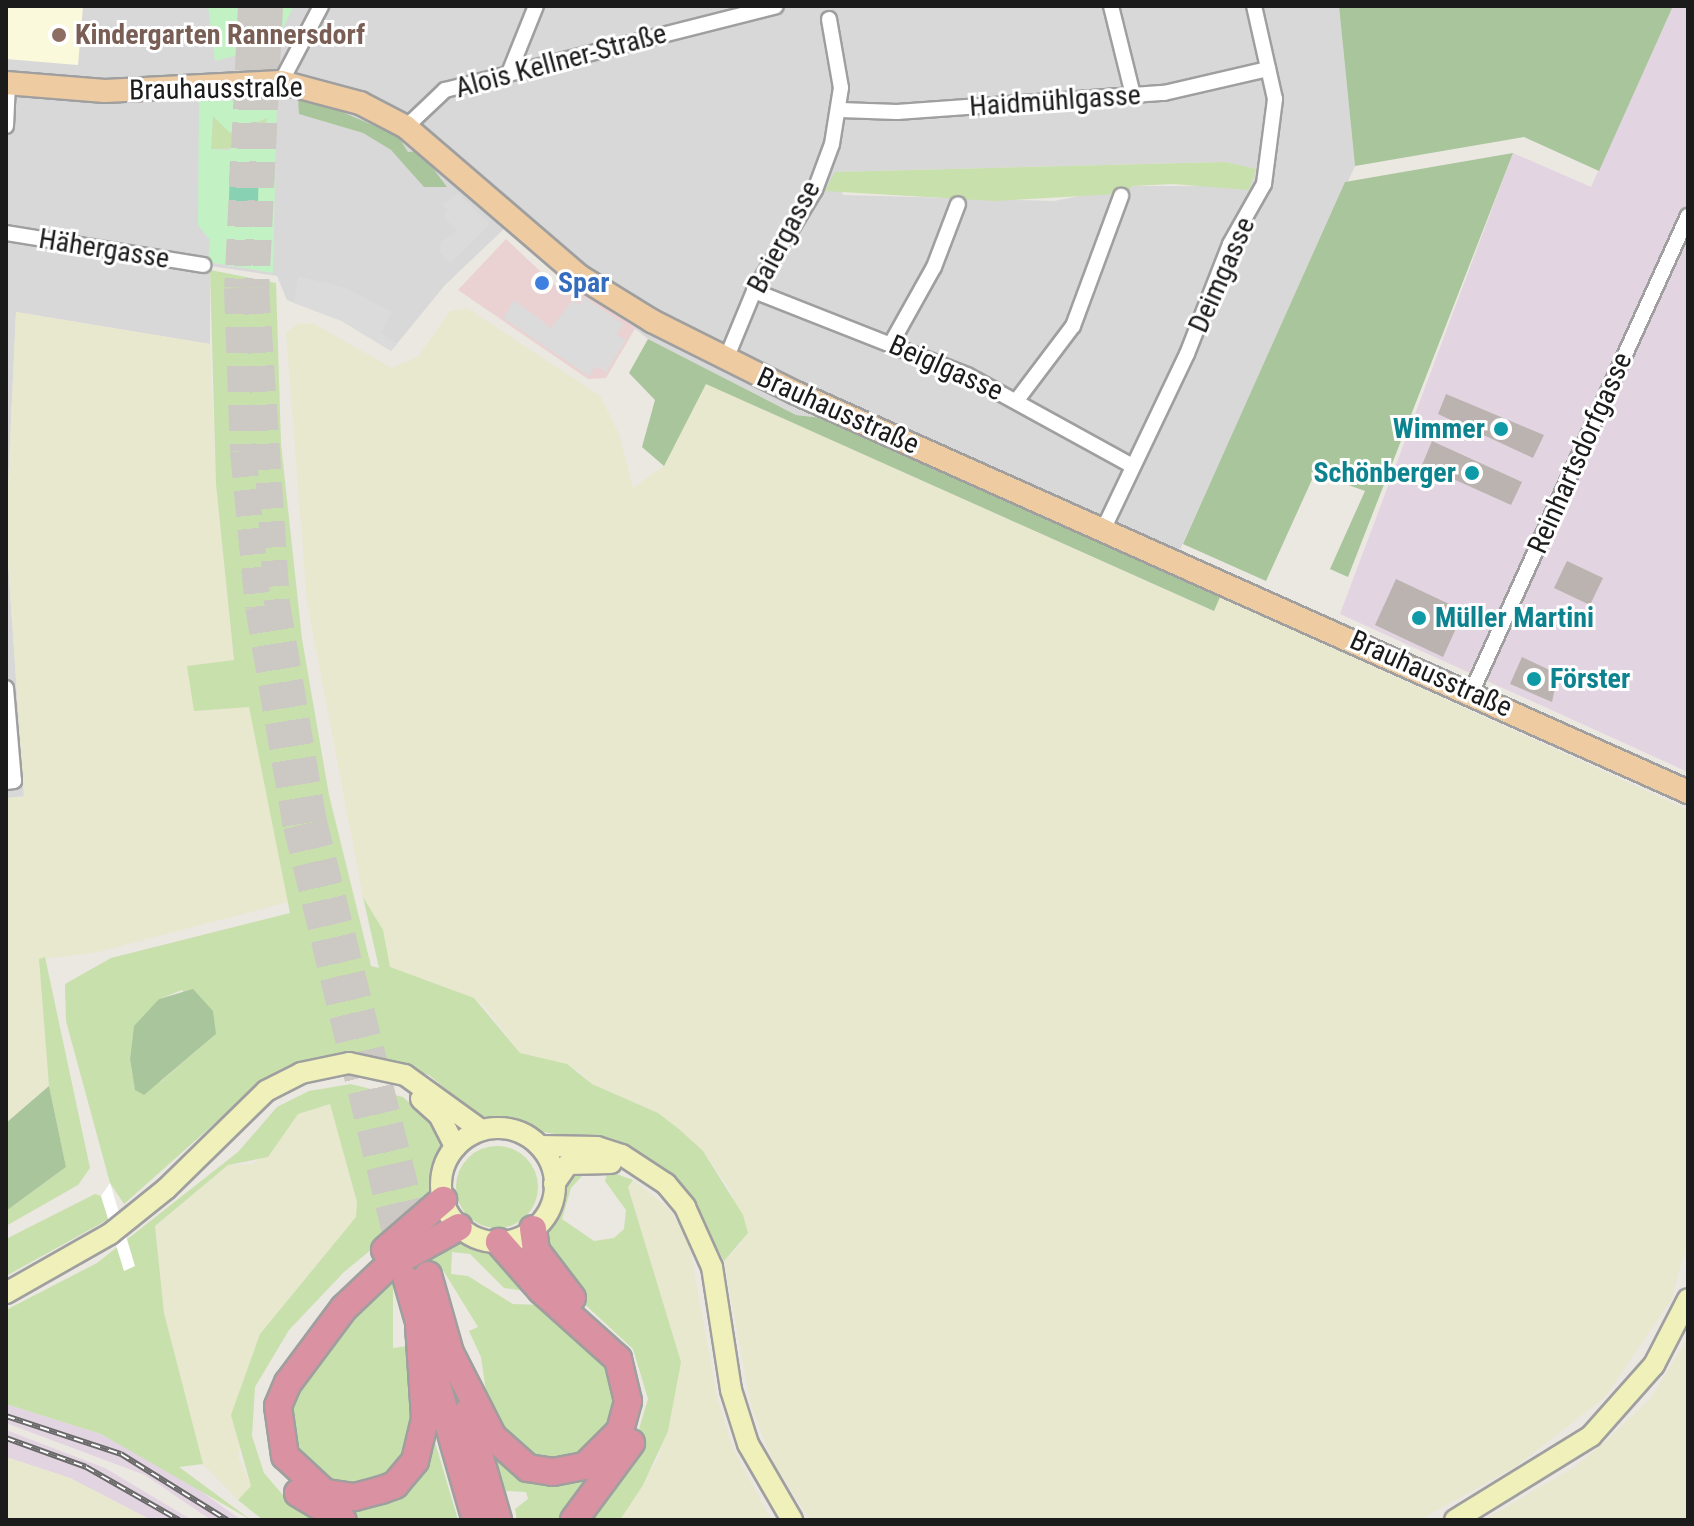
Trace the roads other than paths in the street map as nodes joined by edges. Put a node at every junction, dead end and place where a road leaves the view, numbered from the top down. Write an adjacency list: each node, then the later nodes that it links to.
1 (321, 6): 9 (street)
2 (536, 6): 8 (street)
3 (776, 6): 8 (street, Alois Kellner-Straße)
4 (1111, 6): 11 (street)
5 (1254, 6): 7 (street, Deimgasse)
6 (829, 19): 12 (street, Baiergasse)
7 (1268, 69): 11 (street, Haidmühlgasse); 24 (street, Deimgasse)
8 (509, 73): 14 (street, Alois Kellner-Straße)
9 (281, 82): 10 (main road, Brauhausstraße); 14 (main road, Brauhausstraße)
10 (7, 83): 13 (street)
11 (1133, 95): 12 (street, Haidmühlgasse)
12 (840, 110): 20 (street, Baiergasse)
13 (6, 126)
14 (406, 127): 22 (main road, Brauhausstraße)
15 (1121, 196): 23 (street)
16 (958, 204): 21 (street)
17 (1688, 218): 27 (street, Reinhartsdorfgasse)
18 (6, 233): 19 (street, Hähergasse)
19 (203, 265)
20 (754, 291): 21 (street, Beiglgasse); 22 (street, Baiergasse)
21 (892, 342): 23 (street, Beiglgasse)
22 (726, 359): 25 (main road, Brauhausstraße)
23 (1017, 400): 24 (street, Beiglgasse)
24 (1129, 464): 25 (street, Deimgasse)
25 (1103, 530): 27 (main road, Brauhausstraße)
26 (6, 688): 28 (street)
27 (1472, 691): 29 (main road, Brauhausstraße)
28 (6, 782)
29 (1688, 792)
30 (233, 1125): 31 (main road); 33 (main road); 40 (main road)
31 (481, 1130): 32 (main road); 33 (main road)
32 (540, 1146): 34 (main road); 35 (main road)
33 (455, 1147): 36 (main road)
34 (643, 1167): 35 (main road); 48 (main road)
35 (554, 1184): 38 (main road)
36 (443, 1200): 37 (main road); 44 (highway)
37 (459, 1227): 39 (main road); 42 (highway)
38 (533, 1229): 39 (main road); 47 (highway)
39 (499, 1242): 43 (highway)
40 (6, 1293)
41 (1688, 1299): 49 (main road)
42 (419, 1325): 43 (highway); 45 (highway)
43 (449, 1351): 46 (highway)
44 (343, 1520)
45 (476, 1520)
46 (498, 1520)
47 (574, 1520)
48 (792, 1520)
49 (1455, 1520)

